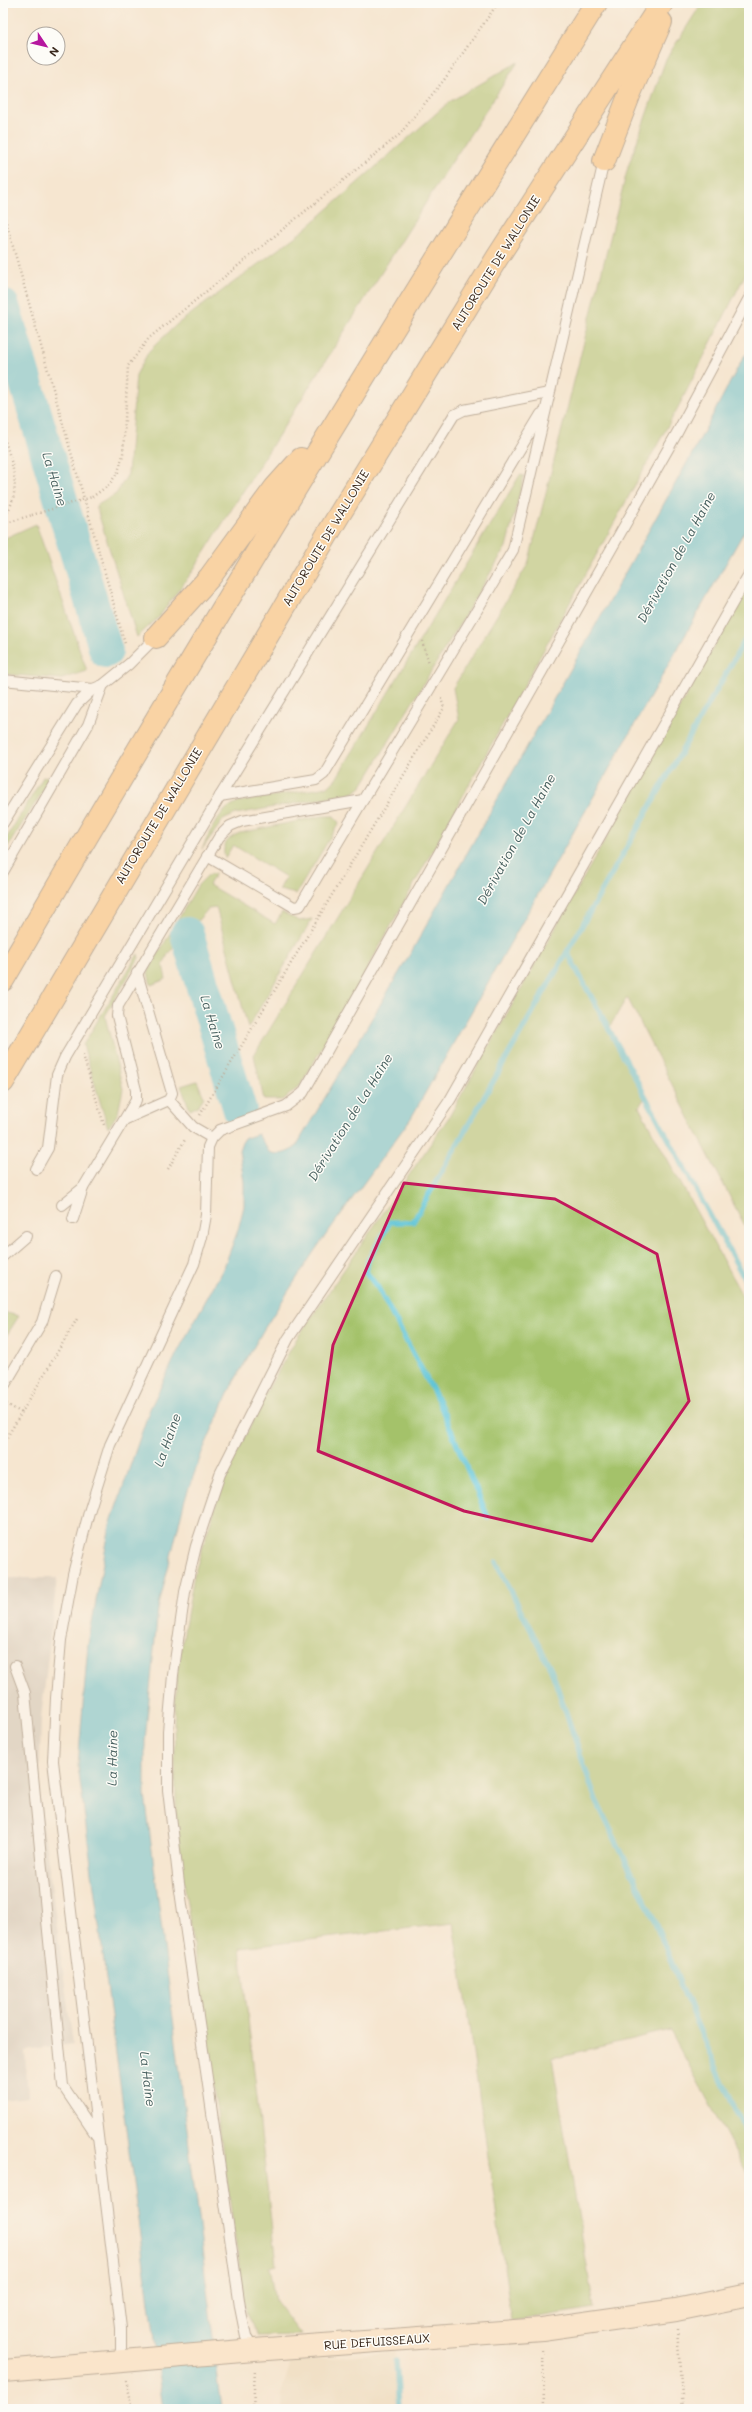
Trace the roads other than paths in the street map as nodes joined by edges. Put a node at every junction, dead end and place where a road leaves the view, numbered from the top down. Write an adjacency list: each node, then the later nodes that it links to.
1 (596, 3): 8 (highway)
2 (662, 3): 21 (highway, AUTOROUTE DE WALLONIE)
3 (669, 3): 4 (highway)
4 (604, 161): 6 (lane)
5 (749, 298): 24 (lane)
6 (549, 393): 7 (lane); 14 (lane)
7 (546, 407): 14 (lane); 15 (lane)
8 (334, 423): 10 (highway); 20 (highway)
9 (749, 574): 36 (lane)
10 (156, 637): 12 (lane)
11 (3, 680): 13 (lane)
12 (103, 685): 13 (lane); 18 (lane)
13 (93, 689): 16 (lane)
14 (220, 796): 25 (lane)
15 (363, 800): 17 (lane); 17 (lane)
16 (3, 823)
17 (206, 856): 19 (lane)
18 (3, 872)
19 (137, 973): 22 (lane); 23 (lane)
20 (3, 980)
21 (3, 1082)
22 (170, 1100): 23 (lane); 24 (lane)
23 (126, 1119): 26 (lane)
24 (212, 1138): 34 (lane)
25 (36, 1169)
26 (83, 1188): 27 (lane); 28 (lane)
27 (62, 1205)
28 (73, 1219)
29 (26, 1236): 30 (lane)
30 (3, 1256)
31 (56, 1276): 32 (lane)
32 (3, 1388)
33 (15, 1666): 34 (lane)
34 (97, 2136): 37 (lane)
35 (749, 2295): 36 (street, RUE DEFUISSEAUX)
36 (254, 2350): 37 (street, RUE DEFUISSEAUX)
37 (128, 2361): 38 (street, RUE DEFUISSEAUX)
38 (3, 2372)

